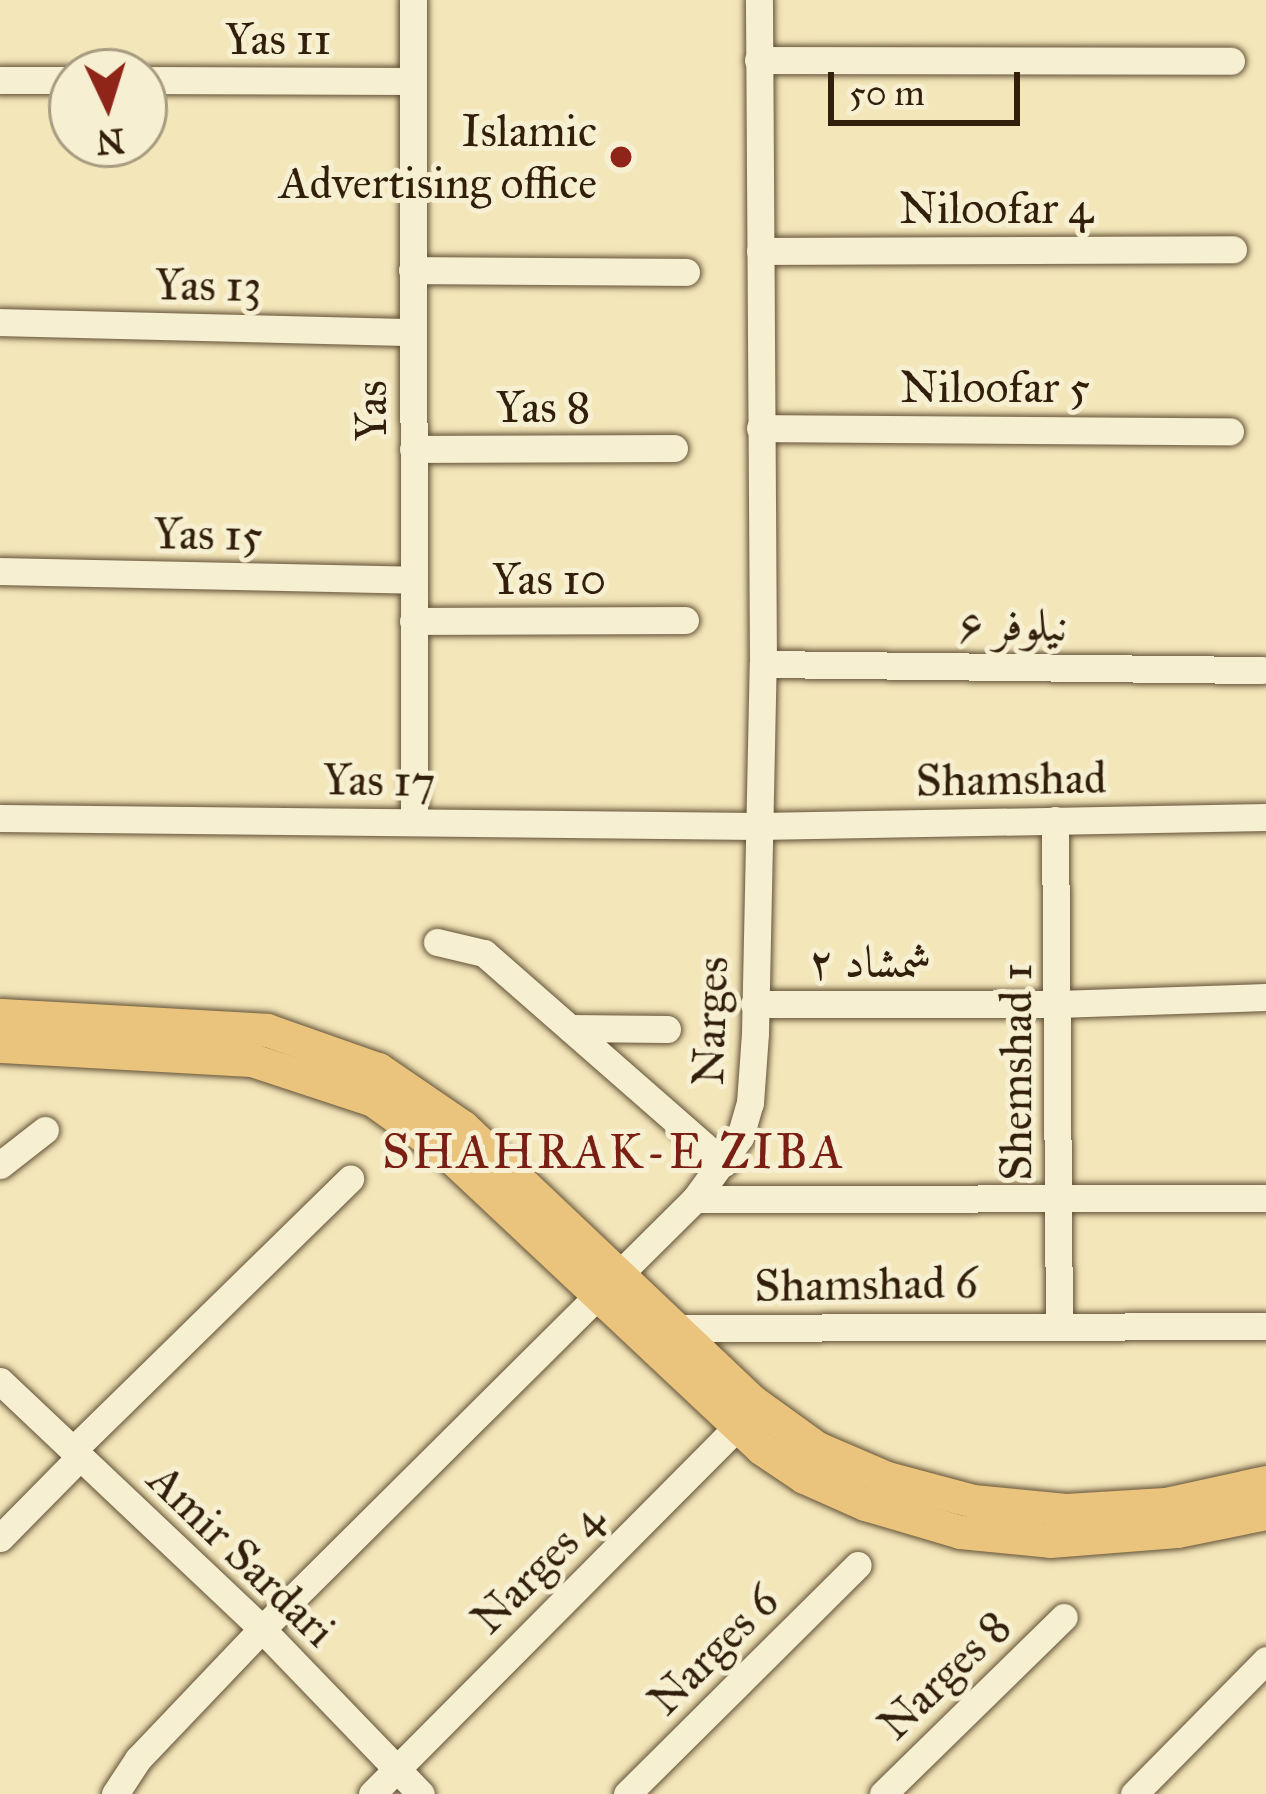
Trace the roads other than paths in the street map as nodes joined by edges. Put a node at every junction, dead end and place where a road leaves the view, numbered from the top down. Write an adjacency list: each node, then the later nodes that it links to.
1 (412, 0): 8 (street, Yas)
2 (759, 0): 3 (street, Narges)
3 (758, 60): 4 (street); 10 (street, Narges)
4 (1231, 61)
5 (0, 80): 6 (street)
6 (48, 80)
7 (168, 80): 8 (street, Yas 11)
8 (413, 81): 11 (street, Yas)
9 (1233, 249): 10 (street, Niloofar 4)
10 (760, 250): 15 (street, Narges)
11 (412, 270): 12 (street); 14 (street, Yas)
12 (686, 272)
13 (0, 322): 14 (street, Yas 13)
14 (413, 332): 18 (street, Yas)
15 (760, 428): 16 (street, Niloofar 5); 23 (street, Narges)
16 (1230, 431)
17 (674, 448): 18 (street, Yas 8)
18 (413, 449): 20 (street, Yas)
19 (0, 572): 20 (street, Yas 15)
20 (413, 580): 22 (street, Yas)
21 (685, 620): 22 (street, Yas 10)
22 (413, 621): 28 (street, Yas)
23 (764, 664): 24 (street, نیلوفر ۶); 29 (street, Narges)
24 (1262, 670)
25 (1266, 817): 27 (street, Shamshad)
26 (0, 818): 28 (street, Yas 17)
27 (1055, 820): 29 (street, Shamshad); 33 (street, Shemshad 1)
28 (414, 822): 29 (street, Yas 17)
29 (758, 826): 32 (street, Narges)
30 (437, 942): 35 (street)
31 (1266, 997): 33 (street, شمشاد ۲)
32 (754, 1004): 33 (street, شمشاد ۲); 39 (street, Narges)
33 (1057, 1004): 44 (street, Shemshad 1)
34 (0, 1015): 45 (main road)
35 (570, 1028): 36 (street); 39 (street)
36 (668, 1029)
37 (0, 1046): 45 (main road)
38 (45, 1130): 40 (street)
39 (724, 1163): 43 (street, Narges)
40 (0, 1165)
41 (350, 1179): 52 (street)
42 (1266, 1198): 44 (street)
43 (695, 1199): 44 (street); 46 (street, Narges)
44 (1059, 1201): 47 (street, Shemshad 1)
45 (538, 1219): 46 (main road)
46 (606, 1283): 49 (main road); 51 (main road); 58 (street, Narges)
47 (1059, 1324): 48 (street, Shamshad 6); 49 (street, Shamshad 6)
48 (1266, 1326)
49 (674, 1328): 53 (main road)
50 (0, 1382): 52 (street, Amir Sardari)
51 (736, 1427): 54 (main road); 60 (street, Narges 4)
52 (76, 1454): 55 (street); 58 (street, Amir Sardari)
53 (1266, 1482)
54 (1266, 1514)
55 (0, 1538)
56 (857, 1565): 64 (street, Narges 6)
57 (1064, 1617): 65 (street, Narges 8)
58 (262, 1629): 60 (street, Amir Sardari); 61 (street, Narges)
59 (1266, 1660): 66 (street)
60 (397, 1768): 62 (street, Narges 4); 63 (street, Amir Sardari)
61 (116, 1794)
62 (372, 1794)
63 (421, 1794)
64 (627, 1794)
65 (883, 1794)
66 (1134, 1794)

